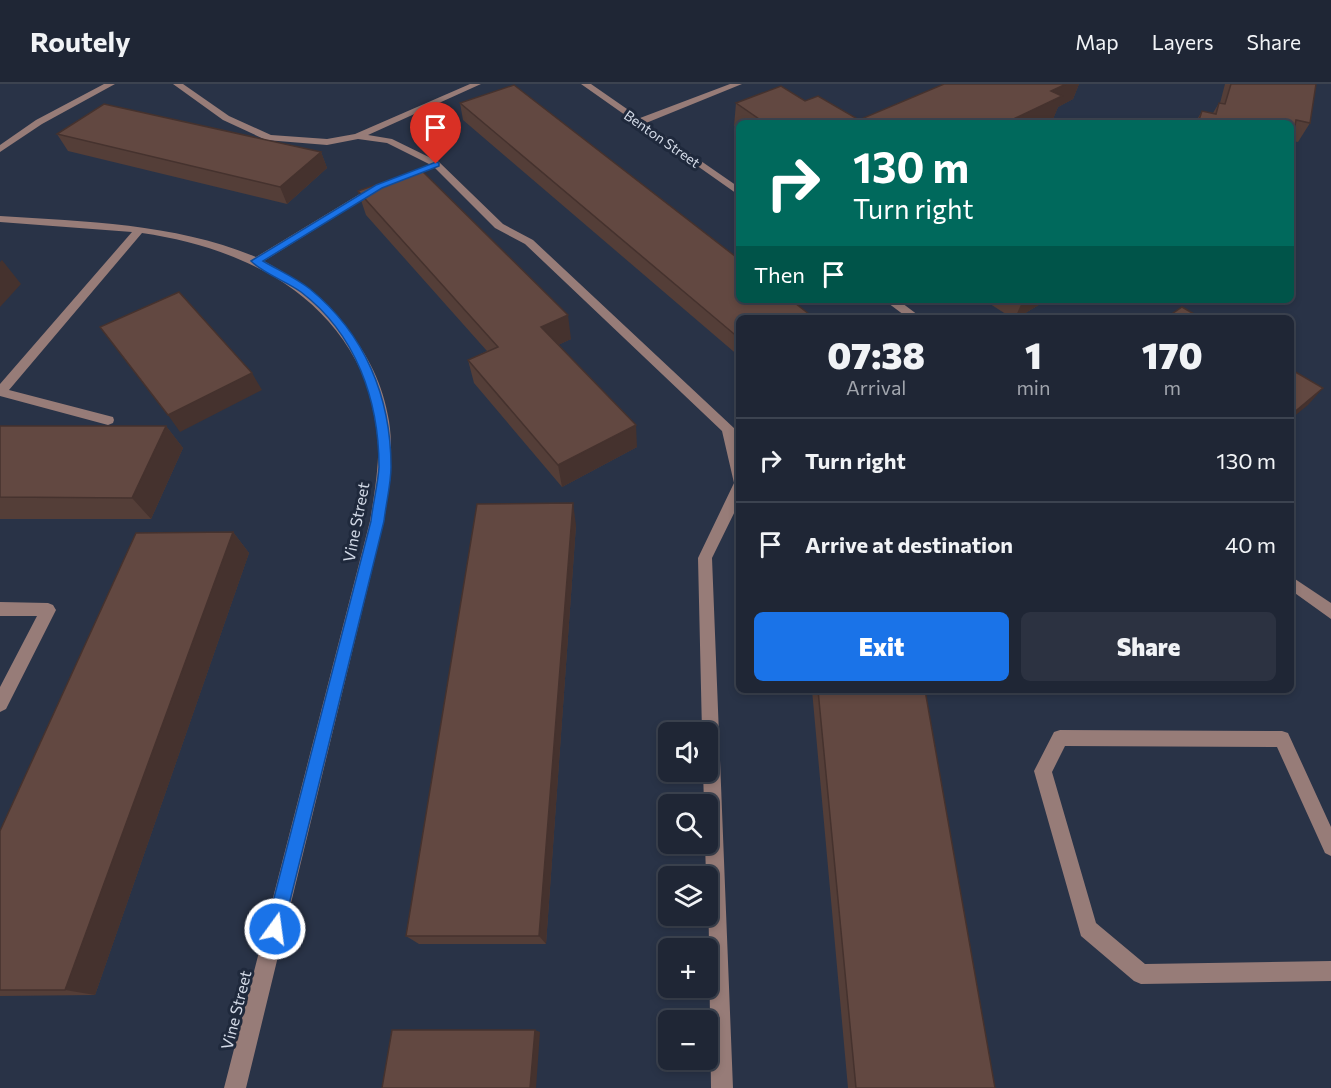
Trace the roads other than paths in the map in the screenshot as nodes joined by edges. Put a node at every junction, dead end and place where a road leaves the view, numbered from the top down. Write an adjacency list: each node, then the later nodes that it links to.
1 (111, 84): 8 (street)
2 (177, 84): 7 (street)
3 (477, 84): 7 (street)
4 (585, 84): 6 (street, Benton Street)
5 (738, 84): 6 (street)
6 (639, 122): 12 (street, Benton Street)
7 (358, 136): 9 (street)
8 (0, 149)
9 (436, 164): 10 (street); 20 (street)
10 (417, 172)
11 (389, 183): 15 (street)
12 (736, 191)
13 (0, 219): 14 (street, Vine Street)
14 (140, 229): 15 (street, Vine Street); 18 (street)
15 (256, 261): 28 (street, Vine Street)
16 (894, 303): 17 (street)
17 (912, 315)
18 (0, 392): 19 (street)
19 (108, 420)
20 (736, 464)
21 (736, 494): 29 (street)
22 (1294, 584): 24 (street)
23 (0, 609): 25 (street)
24 (1331, 612)
25 (0, 704)
26 (1331, 847): 27 (street)
27 (1331, 970)
28 (235, 1088)
29 (722, 1088)

